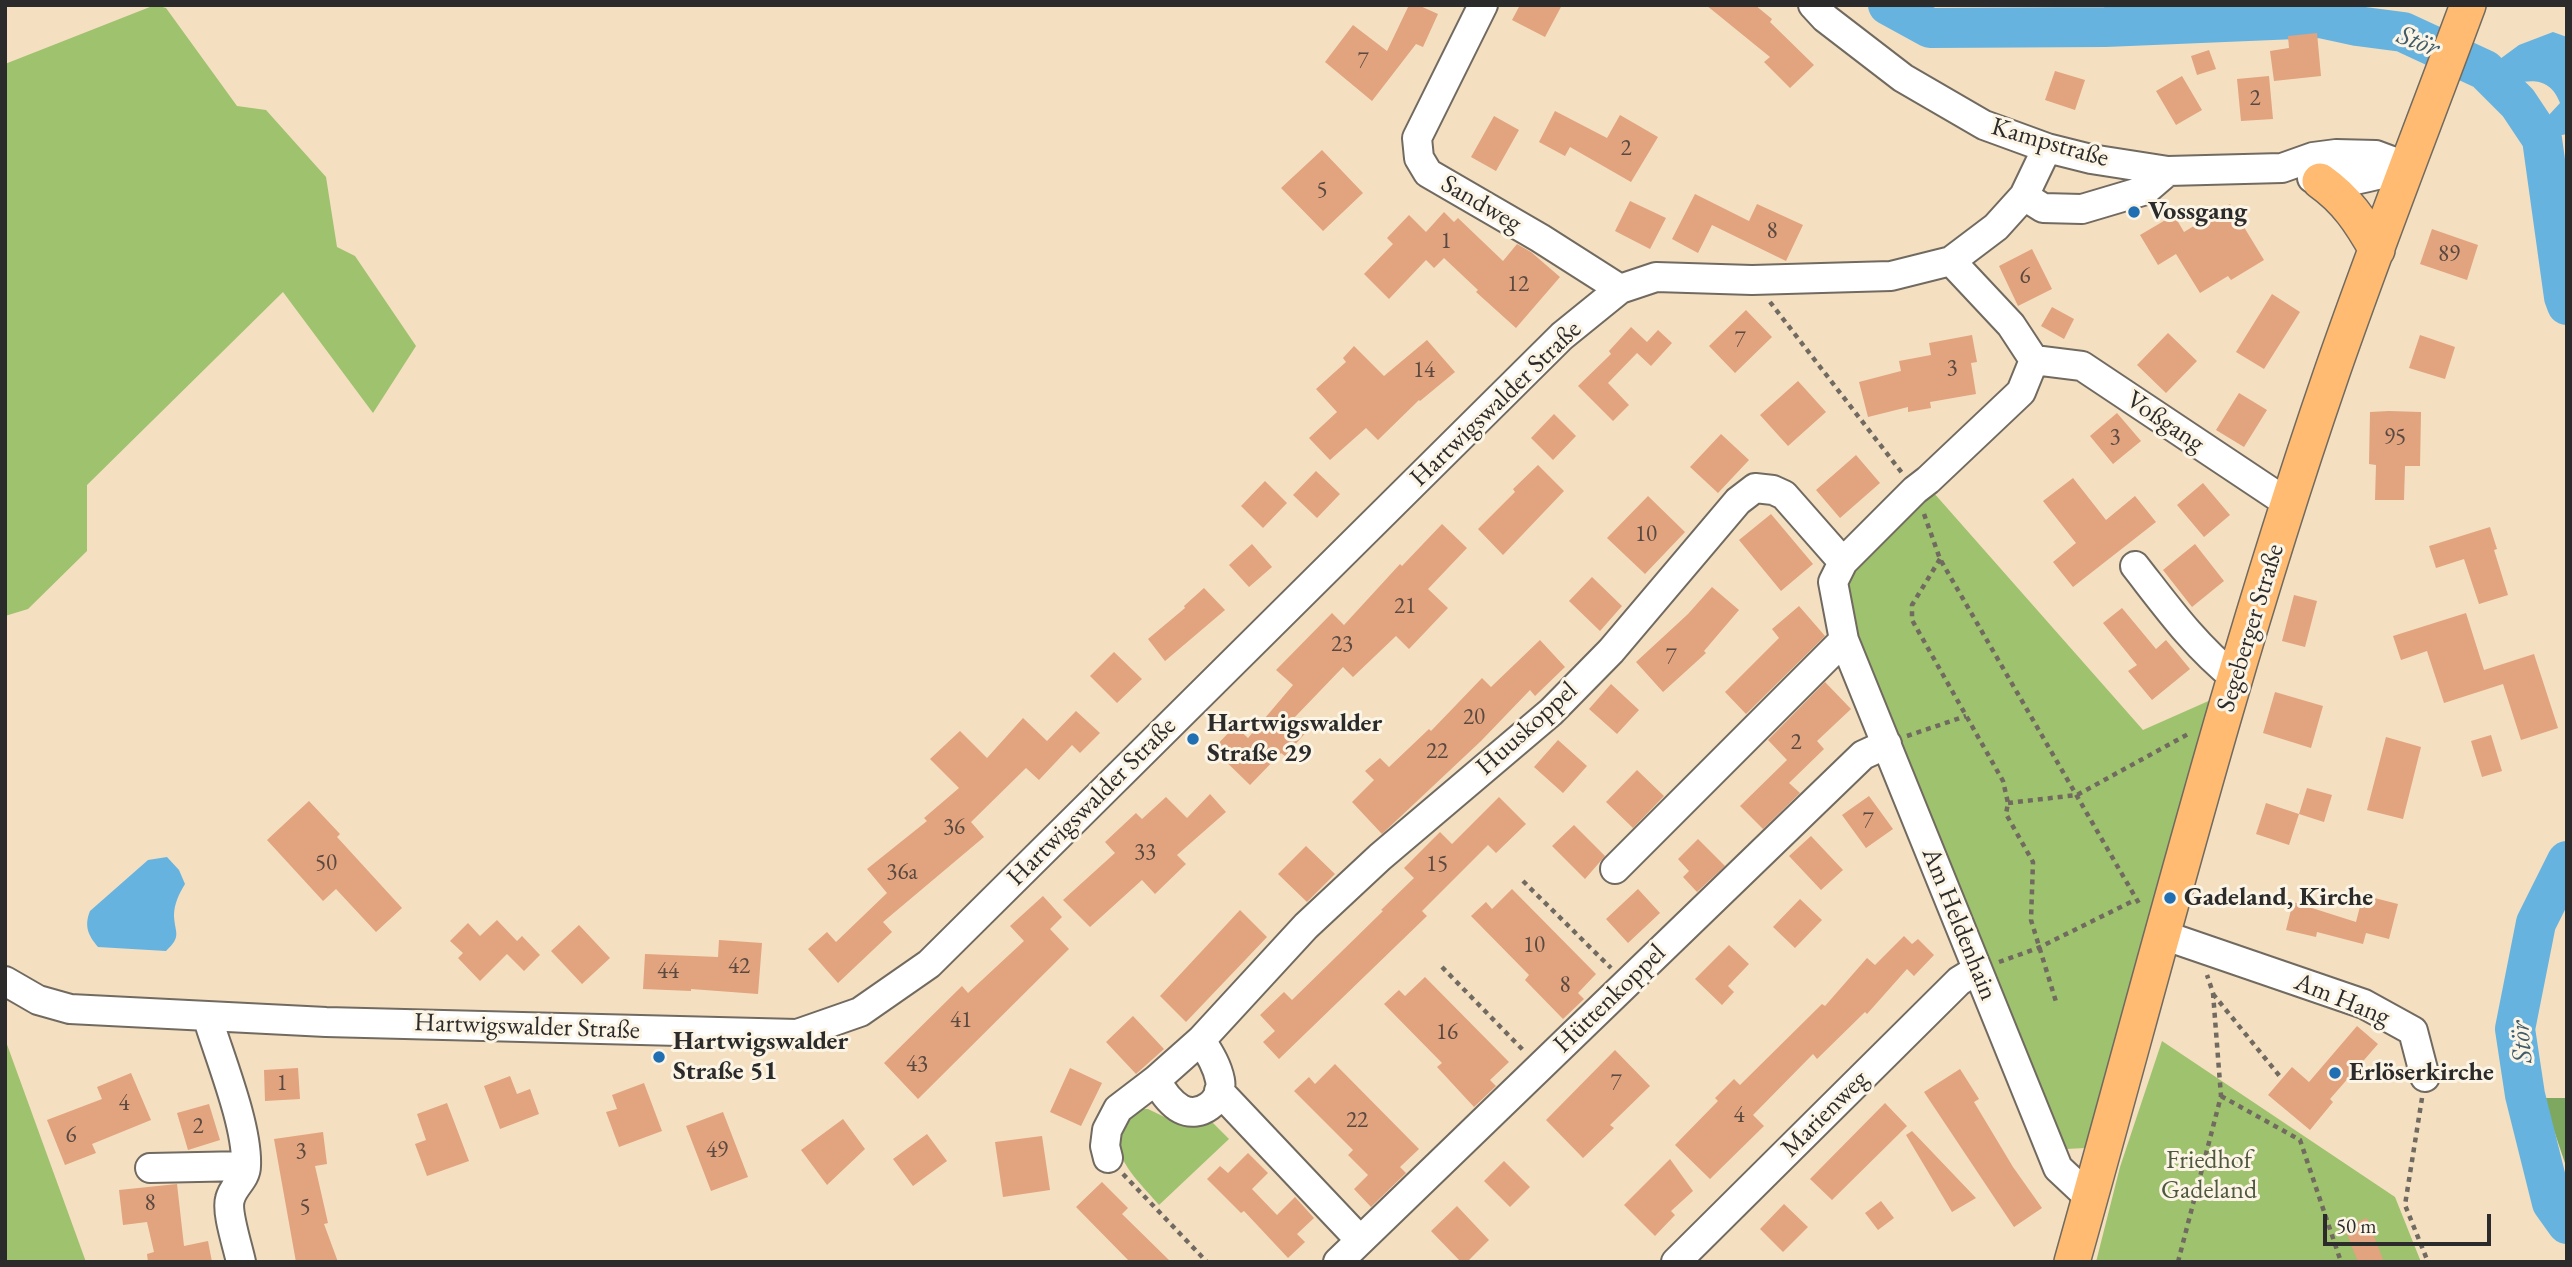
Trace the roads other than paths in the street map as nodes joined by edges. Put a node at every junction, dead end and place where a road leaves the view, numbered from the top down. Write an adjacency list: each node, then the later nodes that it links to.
1 (1483, 5): 14 (street, Sandweg)
2 (1813, 5): 4 (street, Kampstraße)
3 (2462, 21): 6 (main road, Segeberger Straße)
4 (2047, 148): 5 (street, Kampstraße); 10 (street, Hartwigswalder Straße)
5 (2122, 164): 8 (street, Kampstraße); 11 (street)
6 (2408, 167): 7 (street, Kampstraße); 9 (street, Kampstraße); 12 (main road, Segeberger Straße)
7 (2282, 168): 8 (street, Kampstraße); 9 (street, Kampstraße)
8 (2168, 172): 11 (street)
9 (2320, 181): 12 (main road)
10 (2024, 196): 11 (street); 13 (street, Hartwigswalder Straße)
11 (2124, 197)
12 (2377, 250): 16 (main road, Segeberger Straße)
13 (1951, 261): 14 (street, Hartwigswalder Straße); 15 (street)
14 (1620, 289): 26 (street, Hartwigswalder Straße)
15 (2034, 360): 16 (street, Voßgang); 17 (street)
16 (2289, 504): 20 (main road, Segeberger Straße)
17 (1843, 562): 19 (street, Am Heldenhain); 27 (street, Huuskoppel)
18 (2135, 566): 20 (street)
19 (1844, 640): 21 (street, Am Heldenhain); 22 (street)
20 (2235, 678): 23 (main road, Segeberger Straße)
21 (1887, 744): 24 (street, Am Heldenhain); 35 (street, Hüttenkoppel)
22 (1615, 869)
23 (2163, 935): 28 (street, Am Hang); 34 (main road, Segeberger Straße)
24 (1977, 970): 34 (street, Am Heldenhain); 38 (street, Marienweg)
25 (5, 981): 26 (street, Hartwigswalder Straße)
26 (206, 1016): 32 (street)
27 (1201, 1040): 29 (street, Huuskoppel); 30 (street)
28 (2425, 1077)
29 (1156, 1080): 30 (street); 31 (street, Huuskoppel)
30 (1219, 1091): 35 (street)
31 (1108, 1158)
32 (246, 1166): 33 (street); 36 (street)
33 (150, 1168)
34 (2090, 1198): 39 (main road, Segeberger Straße)
35 (1360, 1240): 37 (street, Hüttenkoppel)
36 (241, 1262)
37 (1338, 1262)
38 (1676, 1262)
39 (2072, 1262)

